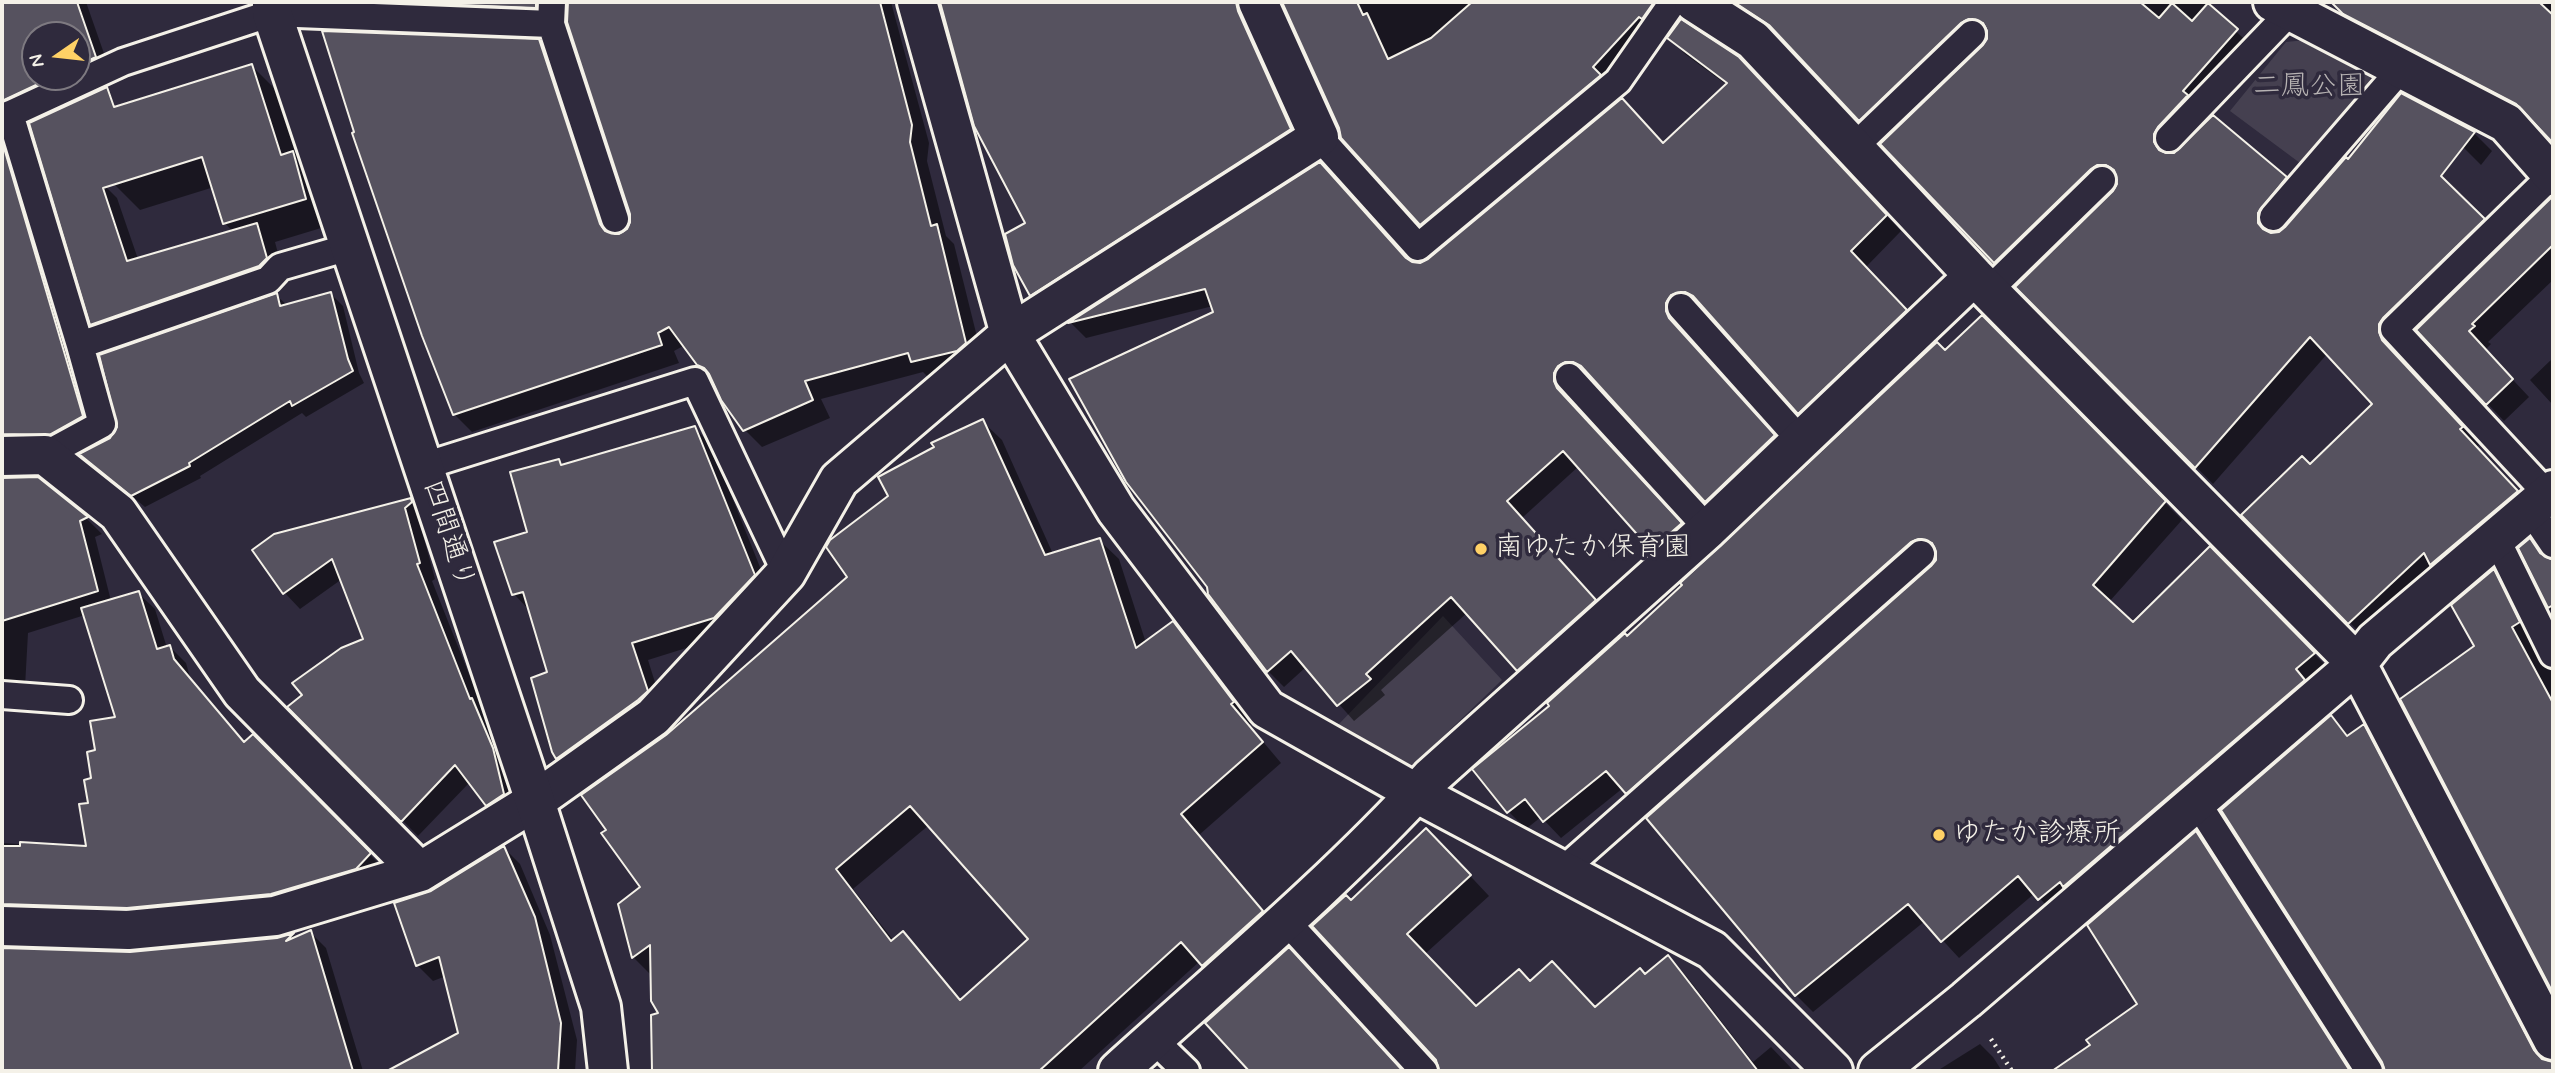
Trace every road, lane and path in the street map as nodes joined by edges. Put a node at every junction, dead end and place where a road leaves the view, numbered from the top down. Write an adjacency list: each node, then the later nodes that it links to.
1 (917, 2): 21 (street)
2 (1258, 2): 11 (street)
3 (1673, 2): 11 (lane)
4 (1694, 2): 13 (street)
5 (2282, 6): 9 (street); 12 (lane)
6 (272, 7): 7 (lane); 10 (lane); 18 (street, 四間通り)
7 (551, 13): 17 (lane)
8 (1972, 34): 13 (lane)
9 (2401, 69): 14 (street); 16 (lane)
10 (6, 116): 22 (lane)
11 (1320, 136): 21 (street)
12 (2169, 138)
13 (1854, 147): 19 (street)
14 (2553, 175): 28 (lane)
15 (2102, 180): 19 (lane)
16 (2273, 217)
17 (615, 219)
18 (349, 247): 22 (lane); 27 (street, 四間通り)
19 (1981, 283): 24 (street); 35 (street)
20 (1681, 307): 24 (lane)
21 (1010, 334): 33 (street); 38 (street)
22 (80, 345): 25 (lane)
23 (1569, 377): 29 (lane)
24 (1802, 442): 29 (street)
25 (45, 455): 26 (street); 42 (street)
26 (2, 456)
27 (424, 466): 33 (lane); 39 (street, 四間通り)
28 (2544, 498): 30 (street); 31 (lane)
29 (1709, 529): 38 (street)
30 (2496, 538): 34 (lane); 35 (street)
31 (2553, 544)
32 (1922, 554): 41 (lane)
33 (786, 573): 39 (street)
34 (2553, 654)
35 (2357, 664): 40 (street); 46 (street)
36 (2, 695): 37 (lane)
37 (69, 700)
38 (1416, 793): 41 (street); 43 (street)
39 (535, 801): 42 (street); 47 (street, 四間通り)
40 (2196, 801): 52 (street); 53 (lane)
41 (1563, 870): 51 (street)
42 (420, 872): 44 (street)
43 (1285, 920): 45 (street); 50 (lane)
44 (2, 926)
45 (1153, 1039): 48 (street); 49 (lane)
46 (2553, 1040)
47 (608, 1071)
48 (1118, 1071)
49 (1186, 1071)
50 (1423, 1071)
51 (1833, 1071)
52 (1878, 1071)
53 (2369, 1071)

